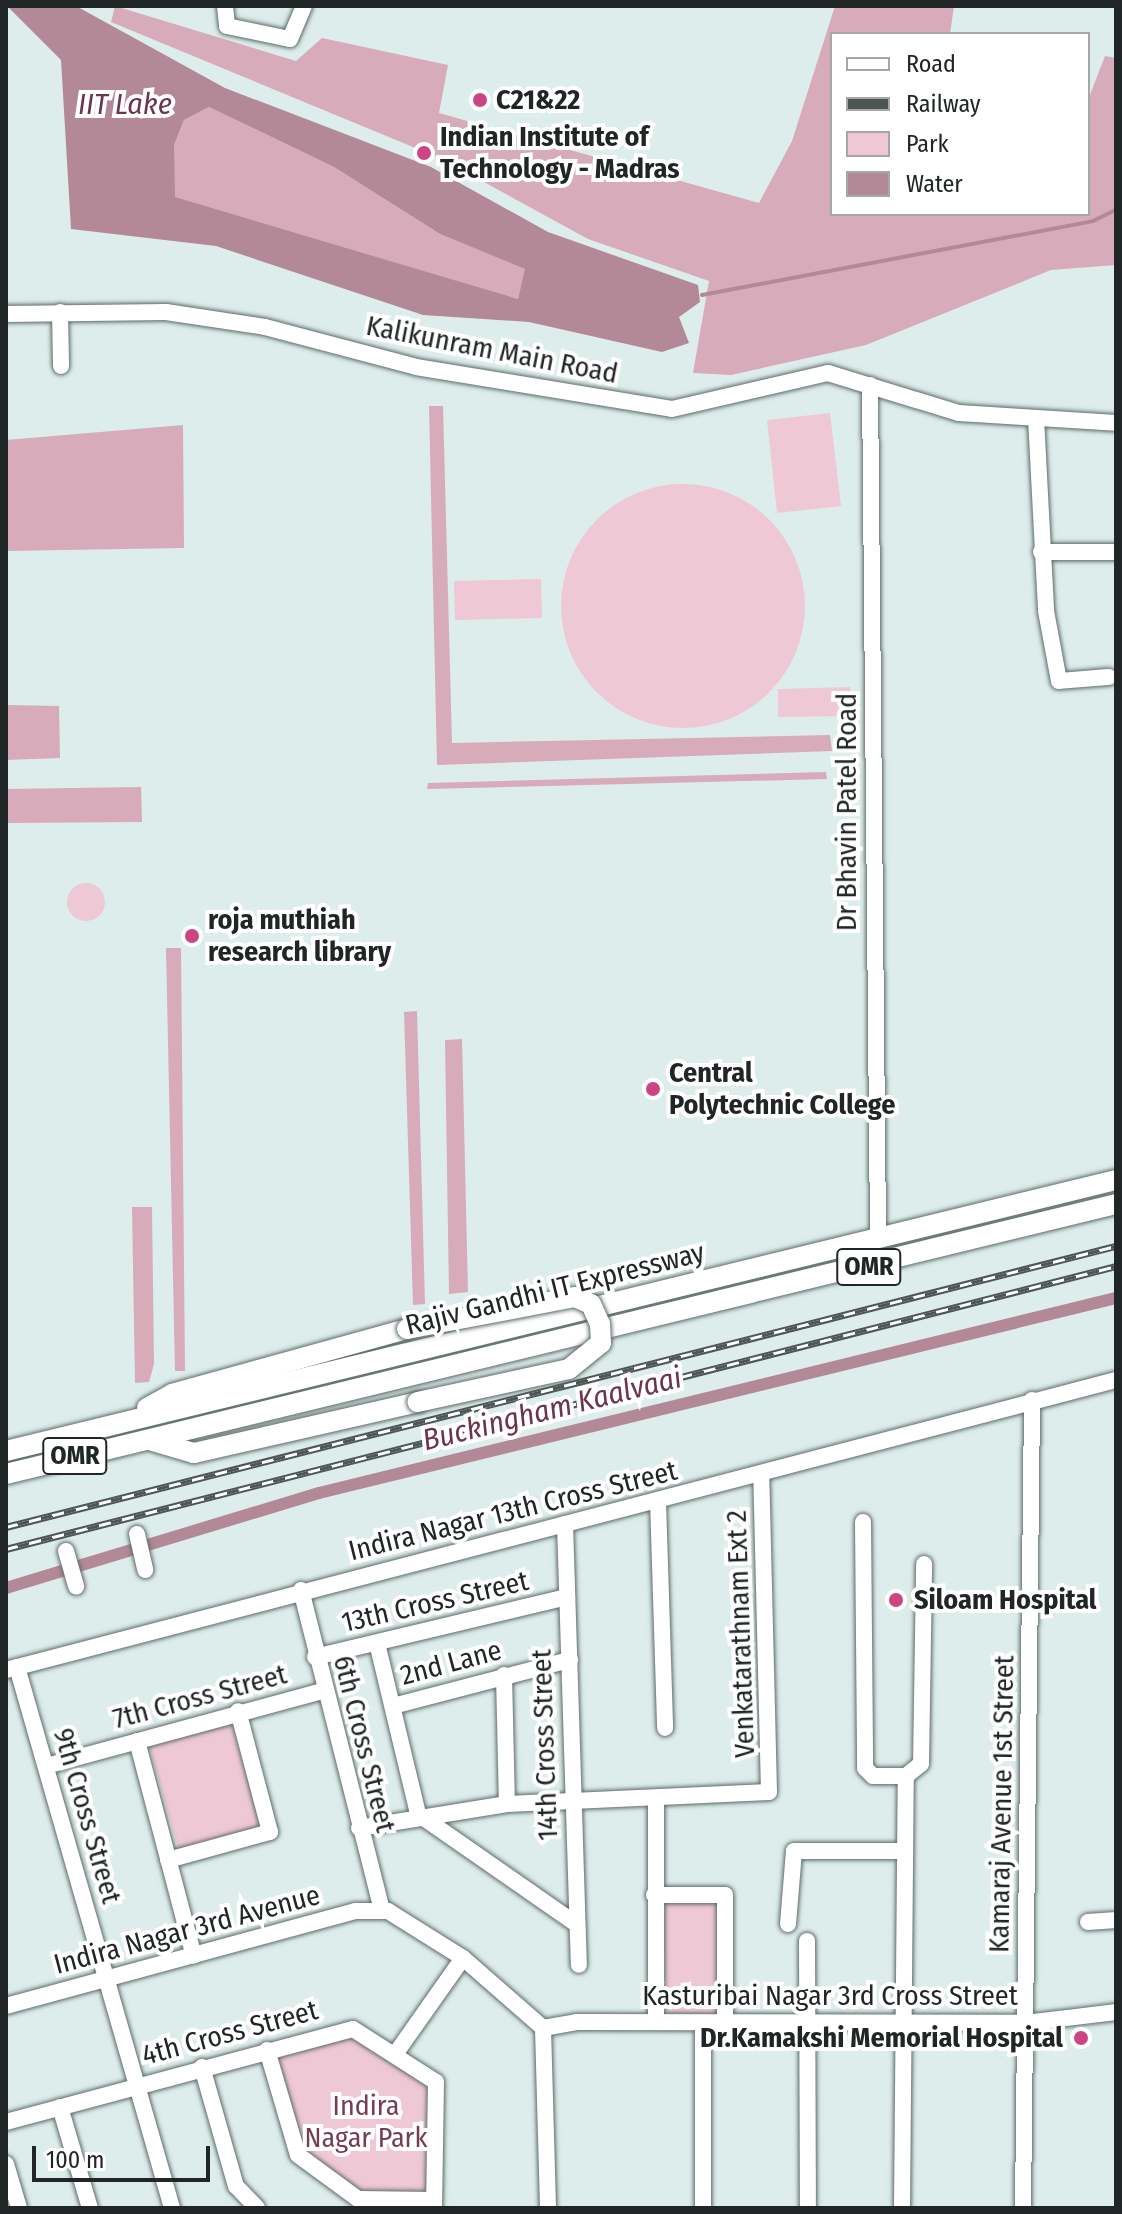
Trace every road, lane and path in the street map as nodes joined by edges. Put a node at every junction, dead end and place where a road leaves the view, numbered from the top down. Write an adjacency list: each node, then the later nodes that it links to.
1 (225, 6): 2 (street)
2 (304, 6)
3 (60, 312): 4 (street, Kalikunram Main Road); 5 (street); 6 (street, Kalikunram Main Road)
4 (6, 314)
5 (61, 366)
6 (870, 385): 7 (street, Kalikunram Main Road); 14 (street, Dr Bhavin Patel Road)
7 (1036, 418): 8 (street, Kalikunram Main Road); 9 (street)
8 (1116, 423)
9 (1041, 552): 10 (street); 11 (street)
10 (1116, 552)
11 (1109, 677)
12 (1116, 1180): 14 (main road, Rajiv Gandhi IT Expressway / OMR)
13 (1116, 1204): 18 (main road, Rajiv Gandhi IT Expressway / OMR)
14 (878, 1238): 17 (main road, Rajiv Gandhi IT Expressway / OMR)
15 (1116, 1380): 16 (street, Indira Nagar 13th Cross Street)
16 (1032, 1400): 21 (street, Indira Nagar 13th Cross Street); 65 (street, Kamaraj Avenue 1st Street)
17 (124, 1420): 18 (main road, bridge); 19 (main road, Rajiv Gandhi IT Expressway / OMR)
18 (145, 1439): 20 (main road, Rajiv Gandhi IT Expressway / OMR)
19 (6, 1451)
20 (6, 1474)
21 (761, 1474): 22 (street, Indira Nagar 13th Cross Street); 44 (street, Venkatarathnam Ext 2)
22 (658, 1501): 24 (street, Indira Nagar 13th Cross Street); 40 (street)
23 (863, 1522): 43 (street)
24 (565, 1524): 30 (street, Indira Nagar 13th Cross Street); 31 (street, 14th Cross Street)
25 (137, 1534): 28 (street)
26 (66, 1551): 29 (street)
27 (924, 1564): 43 (street)
28 (145, 1570)
29 (76, 1587)
30 (301, 1590): 33 (street, 6th Cross Street); 35 (street, Indira Nagar 13th Cross Street)
31 (567, 1597): 32 (street, 13th Cross Street); 34 (street, 14th Cross Street)
32 (377, 1643): 33 (street, 13th Cross Street); 38 (street)
33 (315, 1657): 37 (street, 6th Cross Street)
34 (570, 1660): 36 (street, 2nd Lane); 45 (street, 14th Cross Street)
35 (12, 1669): 42 (street, 9th Cross Street)
36 (504, 1675): 38 (street, 2nd Lane); 46 (street)
37 (322, 1691): 39 (street, 7th Cross Street); 48 (street, 6th Cross Street)
38 (393, 1706): 47 (street)
39 (238, 1711): 41 (street, 7th Cross Street); 50 (street)
40 (665, 1728)
41 (137, 1741): 42 (street, 7th Cross Street); 50 (street)
42 (46, 1766): 61 (street, 9th Cross Street)
43 (906, 1776): 49 (street)
44 (656, 1798): 45 (street); 51 (street)
45 (573, 1803): 46 (street); 55 (street, 14th Cross Street)
46 (507, 1804): 47 (street)
47 (418, 1814): 48 (street); 55 (street)
48 (359, 1828): 52 (street, 6th Cross Street)
49 (905, 1851): 56 (street); 68 (street)
50 (168, 1860): 58 (street)
51 (654, 1895): 64 (street); 67 (street)
52 (382, 1910): 58 (street, Indira Nagar 3rd Avenue); 59 (street)
53 (1116, 1920): 54 (street)
54 (1088, 1922)
55 (576, 1924): 60 (street, 14th Cross Street)
56 (788, 1924)
57 (807, 1941): 70 (street)
58 (194, 1956): 61 (street, Indira Nagar 3rd Avenue)
59 (463, 1958): 69 (street); 72 (street)
60 (579, 1965)
61 (107, 1979): 62 (street, Indira Nagar 3rd Avenue); 74 (street, 9th Cross Street)
62 (6, 2006)
63 (1116, 2012): 65 (street, Kasturibai Nagar 3rd Cross Street)
64 (656, 2022): 66 (street, Kasturibai Nagar 3rd Cross Street); 69 (street, Kasturibai Nagar 3rd Cross Street)
65 (1025, 2023): 68 (street, Kasturibai Nagar 3rd Cross Street); 87 (street, Kamaraj Avenue 1st Street)
66 (703, 2025): 67 (street, Kasturibai Nagar 3rd Cross Street); 84 (street)
67 (725, 2025): 70 (street, Kasturibai Nagar 3rd Cross Street)
68 (904, 2025): 70 (street, Kasturibai Nagar 3rd Cross Street); 86 (street)
69 (543, 2028): 83 (street)
70 (807, 2028): 85 (street)
71 (267, 2050): 72 (street, 4th Cross Street); 73 (street, 4th Cross Street); 78 (street)
72 (396, 2053): 78 (street, 4th Cross Street)
73 (202, 2067): 74 (street, 4th Cross Street); 82 (street)
74 (136, 2086): 75 (street, 4th Cross Street); 81 (street, 9th Cross Street)
75 (60, 2107): 76 (street, 4th Cross Street); 80 (street)
76 (6, 2122)
77 (6, 2164): 79 (street)
78 (434, 2204)
79 (19, 2208)
80 (90, 2208)
81 (172, 2208)
82 (257, 2208)
83 (548, 2208)
84 (703, 2208)
85 (808, 2208)
86 (902, 2208)
87 (1023, 2208)

